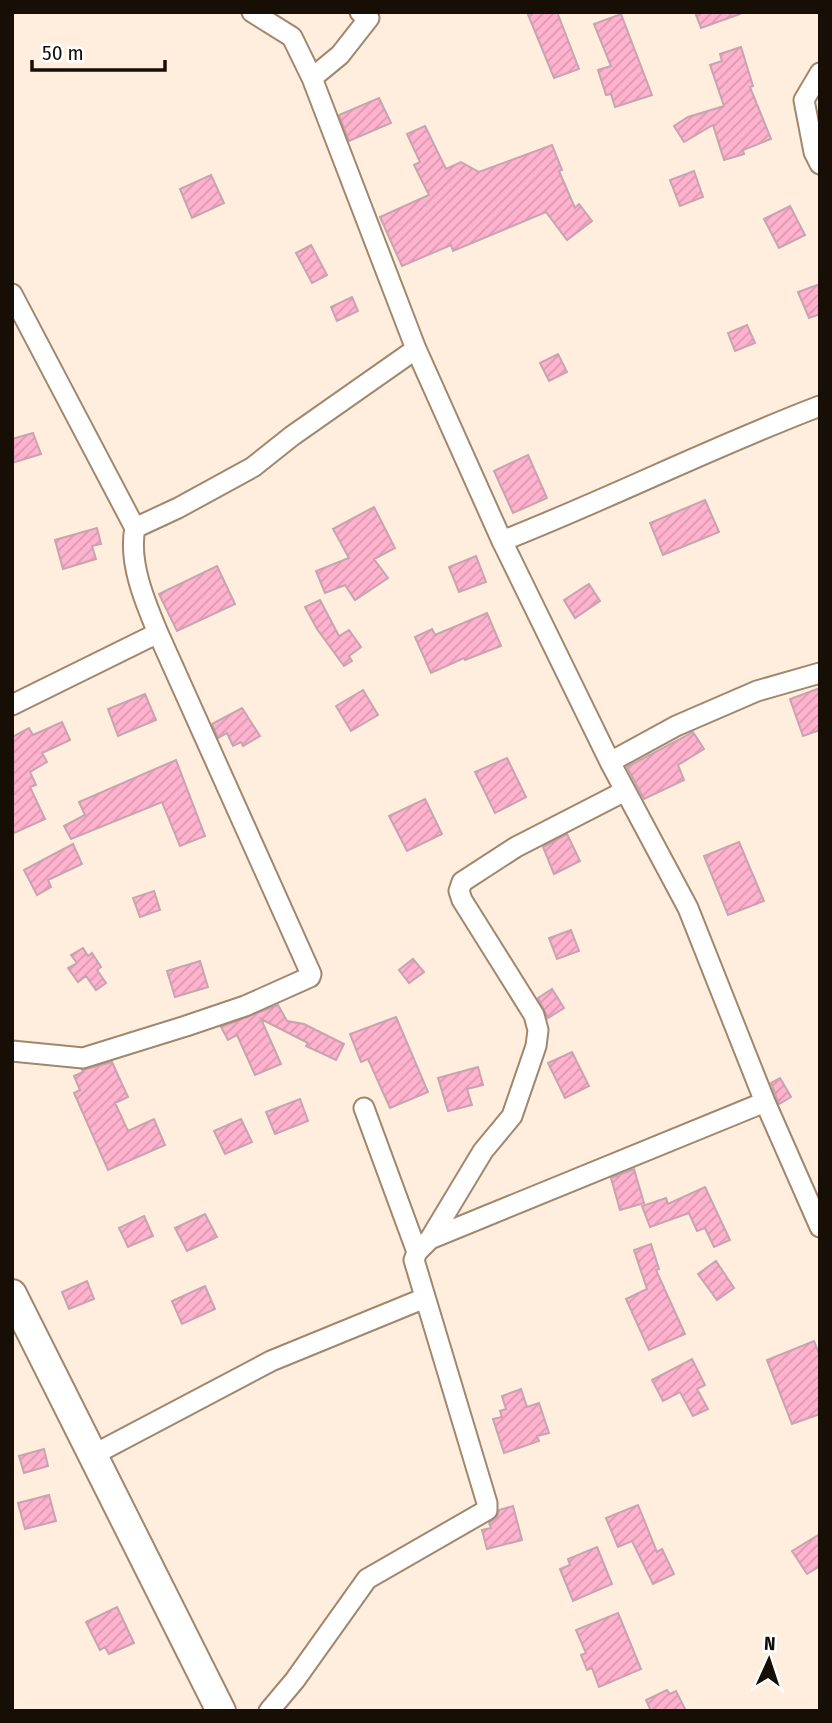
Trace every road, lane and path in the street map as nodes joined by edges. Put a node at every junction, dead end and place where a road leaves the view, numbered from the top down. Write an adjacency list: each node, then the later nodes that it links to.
1 (252, 12): 4 (street)
2 (360, 12): 4 (street)
3 (820, 73): 5 (street)
4 (312, 78): 7 (street)
5 (820, 164)
6 (12, 294): 9 (street)
7 (416, 349): 9 (street); 10 (street)
8 (820, 407): 10 (street)
9 (135, 528): 11 (street)
10 (502, 541): 14 (street)
11 (158, 633): 13 (street); 16 (street)
12 (820, 673): 14 (street)
13 (12, 705)
14 (610, 762): 15 (street)
15 (625, 791): 17 (street); 20 (street)
16 (12, 1051)
17 (765, 1102): 19 (street); 20 (street)
18 (364, 1108): 20 (street)
19 (820, 1227)
20 (424, 1245): 22 (street)
21 (12, 1294): 23 (main road)
22 (425, 1298): 23 (street); 25 (street)
23 (93, 1455): 24 (main road)
24 (220, 1711)
25 (269, 1711)

